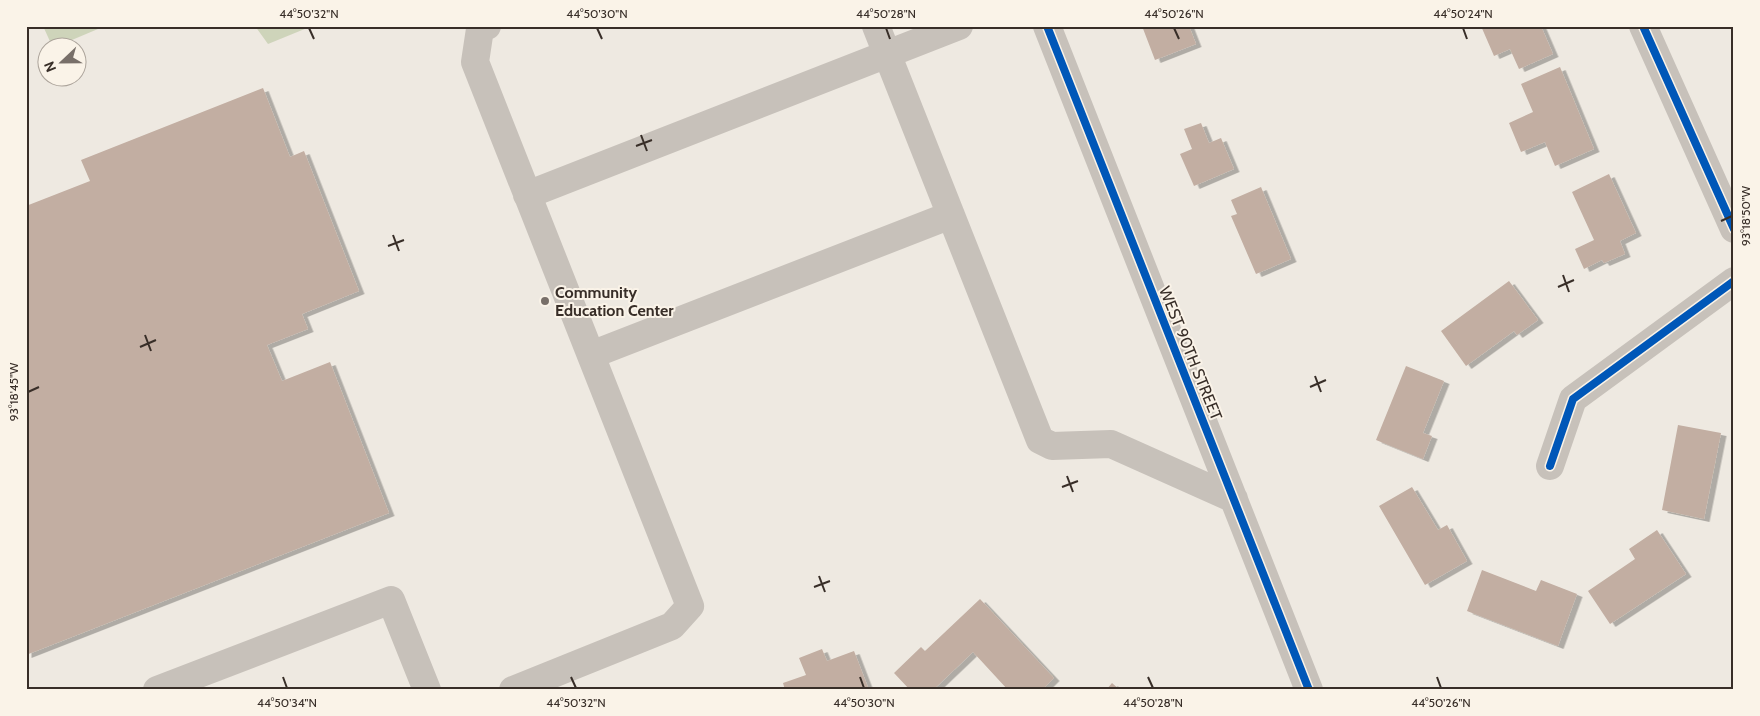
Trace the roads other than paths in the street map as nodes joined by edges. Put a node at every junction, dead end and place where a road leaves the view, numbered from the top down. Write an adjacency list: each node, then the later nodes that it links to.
1 (487, 26): 7 (street)
2 (876, 26): 6 (street)
3 (959, 26): 6 (street)
4 (1046, 26): 13 (street, WEST 90TH STREET)
5 (1643, 26): 9 (street)
6 (887, 54): 7 (street); 8 (street)
7 (527, 195): 11 (street)
8 (951, 216): 11 (street); 13 (street)
9 (1734, 229)
10 (1734, 281): 12 (street)
11 (591, 355): 16 (street)
12 (1550, 466)
13 (1234, 499): 17 (street, WEST 90TH STREET)
14 (157, 690): 15 (street)
15 (428, 690)
16 (513, 690)
17 (1310, 690)

